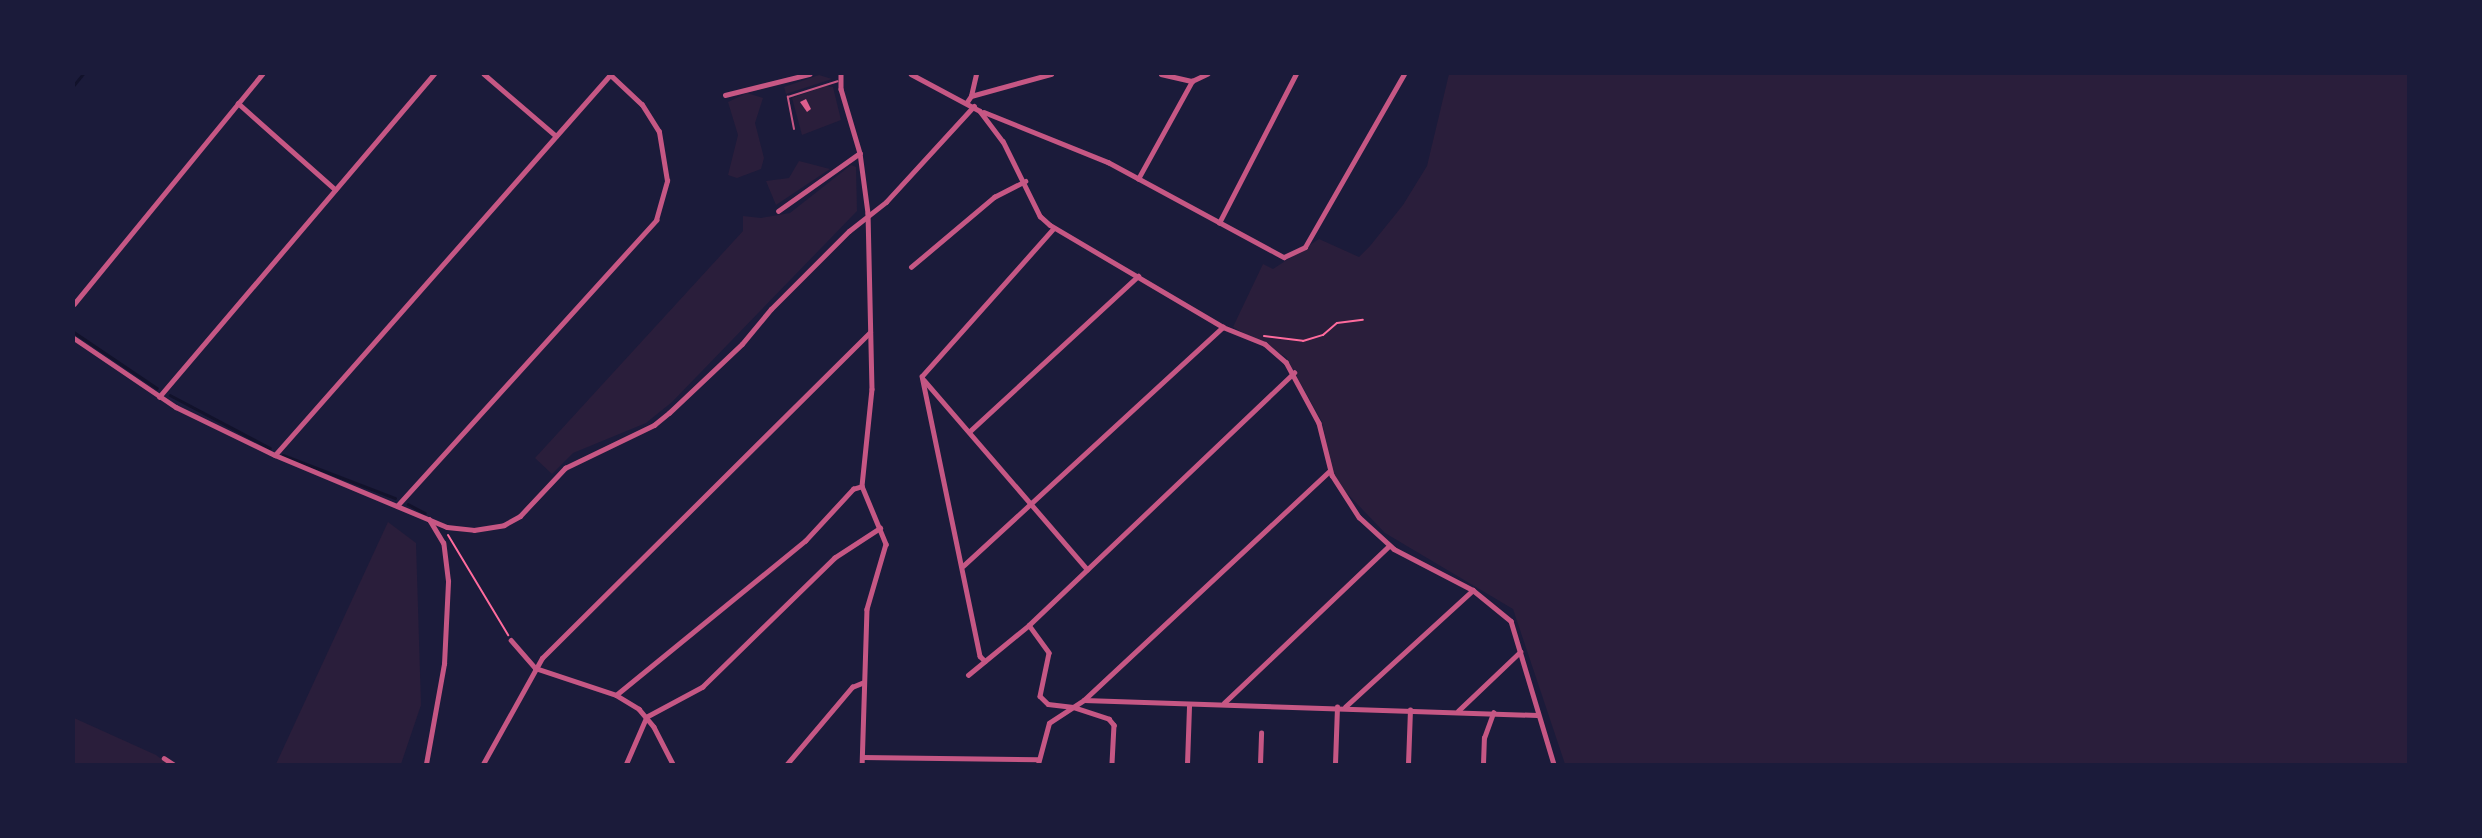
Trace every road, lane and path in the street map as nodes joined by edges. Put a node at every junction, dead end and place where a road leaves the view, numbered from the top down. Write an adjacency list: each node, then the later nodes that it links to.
1 (262, 74): 18 (street)
2 (435, 74): 26 (street)
3 (484, 74): 22 (street)
4 (611, 74): 22 (street); 47 (street)
5 (809, 74): 15 (street)
6 (911, 74): 17 (street)
7 (976, 74): 16 (street)
8 (1051, 74): 16 (street)
9 (1161, 74): 14 (street)
10 (1207, 74): 14 (street)
11 (1296, 74): 29 (street)
12 (1404, 74): 29 (street)
13 (839, 76): 21 (lane); 23 (street)
14 (1192, 81): 24 (street)
15 (725, 95)
16 (971, 96): 17 (street)
17 (967, 102): 19 (street)
18 (238, 103): 26 (street); 33 (street)
19 (974, 106): 20 (street); 28 (street)
20 (980, 111): 24 (street); 25 (street)
21 (794, 129)
22 (556, 136): 43 (street)
23 (860, 153): 27 (street); 28 (street)
24 (1138, 179): 29 (street)
25 (1025, 181): 30 (street); 31 (street)
26 (335, 189): 41 (street)
27 (778, 211)
28 (868, 213): 36 (street); 49 (street)
29 (1219, 223)
30 (1055, 228): 32 (street); 40 (street)
31 (911, 267)
32 (1138, 276): 35 (street); 42 (street)
33 (74, 304)
34 (1363, 320): 37 (path)
35 (1223, 327): 39 (street); 46 (street)
36 (871, 331): 45 (street); 59 (street)
37 (1264, 336)
38 (74, 338): 41 (street)
39 (1294, 373): 44 (street); 53 (street)
40 (922, 376): 42 (street); 52 (street)
41 (159, 397): 43 (street)
42 (969, 432): 46 (street)
43 (275, 455): 47 (street)
44 (1331, 471): 51 (street); 63 (street)
45 (862, 486): 50 (street); 62 (street)
46 (1033, 504): 52 (street); 53 (street)
47 (397, 506): 48 (street)
48 (429, 519): 49 (street); 80 (street)
49 (447, 527): 56 (path)
50 (880, 528): 61 (street); 73 (street)
51 (1390, 546): 54 (street); 64 (street)
52 (963, 566): 58 (street)
53 (1087, 569): 55 (street)
54 (1473, 590): 57 (street); 68 (street)
55 (1029, 625): 58 (street); 66 (street)
56 (511, 640): 59 (street)
57 (1521, 651): 70 (street); 72 (street)
58 (985, 661): 60 (street)
59 (535, 668): 62 (street); 81 (street)
60 (968, 675)
61 (862, 683): 75 (street); 84 (street)
62 (616, 695): 73 (street)
63 (1084, 700): 65 (street); 66 (street)
64 (1224, 704): 65 (street); 67 (street)
65 (1189, 705): 87 (street)
66 (1073, 707): 78 (street); 86 (street)
67 (1337, 707): 68 (street); 89 (street)
68 (1345, 707): 69 (street)
69 (1410, 710): 70 (street); 90 (street)
70 (1458, 712): 71 (street)
71 (1493, 713): 72 (street); 91 (street)
72 (1537, 715): 92 (street)
73 (646, 717): 82 (street); 83 (street)
74 (1261, 733): 88 (street)
75 (862, 757): 77 (street); 85 (street)
76 (164, 758): 79 (street)
77 (958, 762): 78 (street)
78 (1038, 762)
79 (173, 765)
80 (426, 765)
81 (483, 765)
82 (626, 765)
83 (673, 765)
84 (787, 765)
85 (862, 765)
86 (1112, 765)
87 (1187, 765)
88 (1260, 765)
89 (1335, 765)
90 (1408, 765)
91 (1483, 765)
92 (1554, 765)

